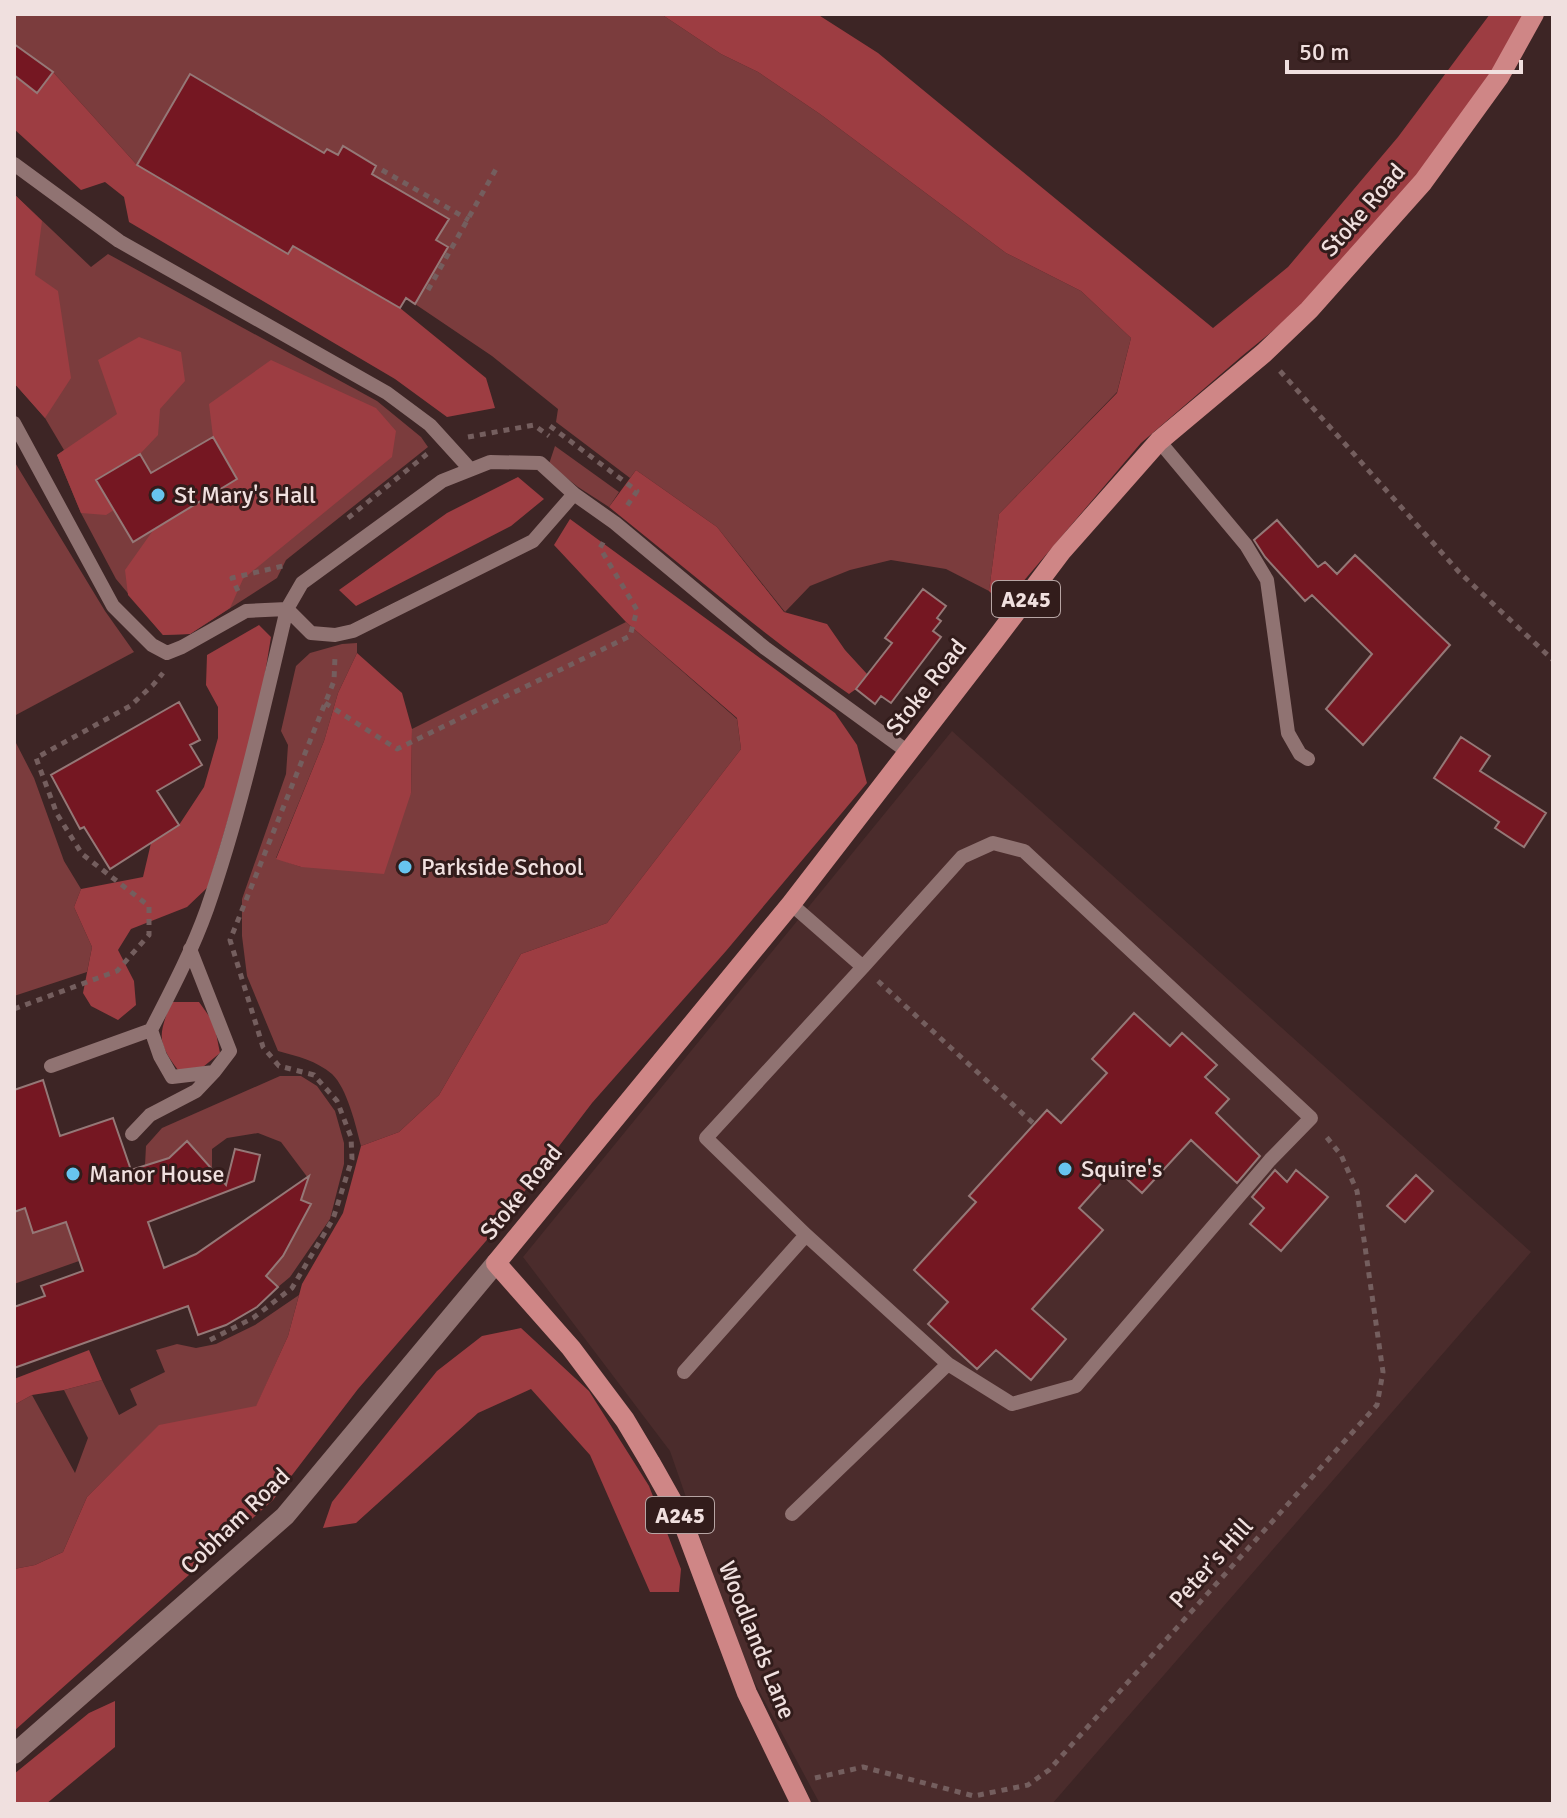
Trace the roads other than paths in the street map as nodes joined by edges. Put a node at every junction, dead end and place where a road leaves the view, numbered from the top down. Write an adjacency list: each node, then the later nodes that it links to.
1 (1534, 14): 4 (main road, Stoke Road / A245)
2 (14, 164): 5 (lane)
3 (14, 423): 7 (lane)
4 (1159, 441): 8 (main road, Stoke Road / A245); 9 (lane)
5 (470, 469): 6 (lane); 7 (lane)
6 (574, 494): 7 (lane); 8 (lane)
7 (287, 609): 11 (lane)
8 (908, 752): 10 (main road, Stoke Road / A245)
9 (1308, 759)
10 (791, 904): 12 (lane); 18 (main road, Stoke Road / A245)
11 (190, 949): 13 (lane); 15 (lane)
12 (863, 967): 17 (lane); 19 (lane)
13 (151, 1030): 14 (lane); 15 (lane)
14 (51, 1066)
15 (214, 1072): 16 (lane)
16 (132, 1134)
17 (806, 1235): 19 (lane); 20 (lane)
18 (496, 1263): 22 (street, Cobham Road); 23 (main road, Woodlands Lane / A245)
19 (948, 1364): 21 (lane)
20 (684, 1372)
21 (792, 1514)
22 (14, 1754)
23 (801, 1804)

